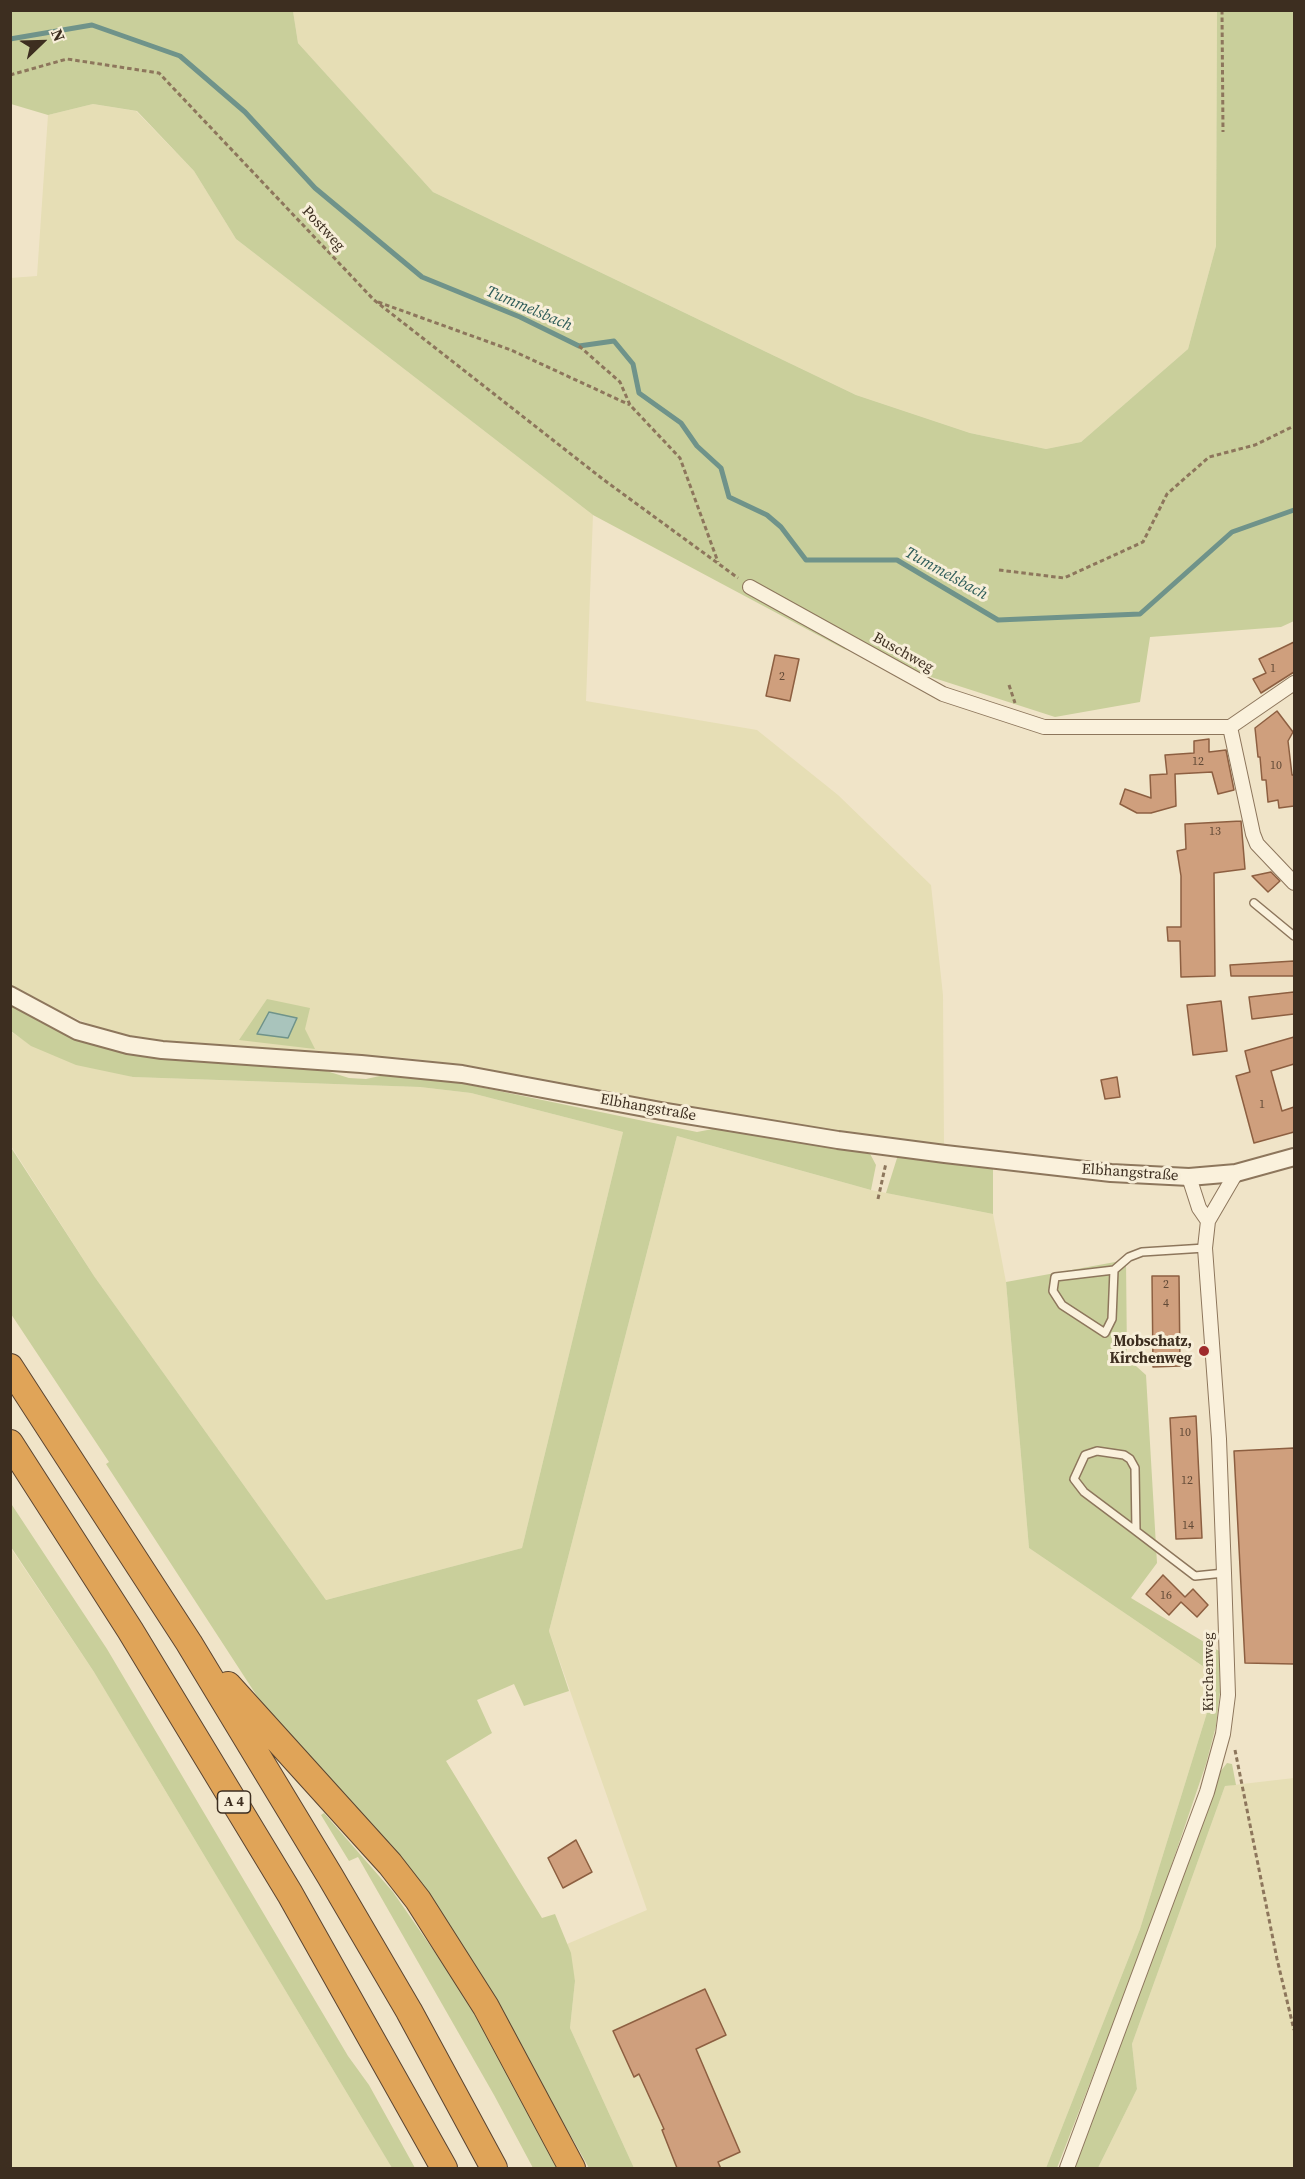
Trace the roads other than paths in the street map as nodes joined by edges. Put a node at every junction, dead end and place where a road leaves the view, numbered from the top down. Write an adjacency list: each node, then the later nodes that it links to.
1 (750, 587): 3 (street, Buschweg)
2 (1294, 683): 3 (street)
3 (1230, 728): 4 (street)
4 (1294, 883)
5 (1254, 903): 6 (lane)
6 (1294, 936)
7 (10, 995): 10 (street, Elbhangstraße)
8 (1294, 1157): 9 (street, Elbhangstraße)
9 (1236, 1173): 10 (street, Elbhangstraße); 11 (street, Kirchenweg)
10 (1189, 1177): 11 (street)
11 (1208, 1221): 12 (street, Kirchenweg)
12 (1205, 1248): 13 (lane); 17 (street, Kirchenweg)
13 (1114, 1270): 13 (lane)
14 (10, 1367): 18 (highway)
15 (10, 1443): 19 (highway, A 4)
16 (1136, 1532): 16 (lane); 17 (lane)
17 (1224, 1573): 22 (street, Kirchenweg)
18 (189, 1642): 20 (highway); 21 (highway)
19 (444, 2169)
20 (494, 2169)
21 (572, 2169)
22 (1066, 2169)

